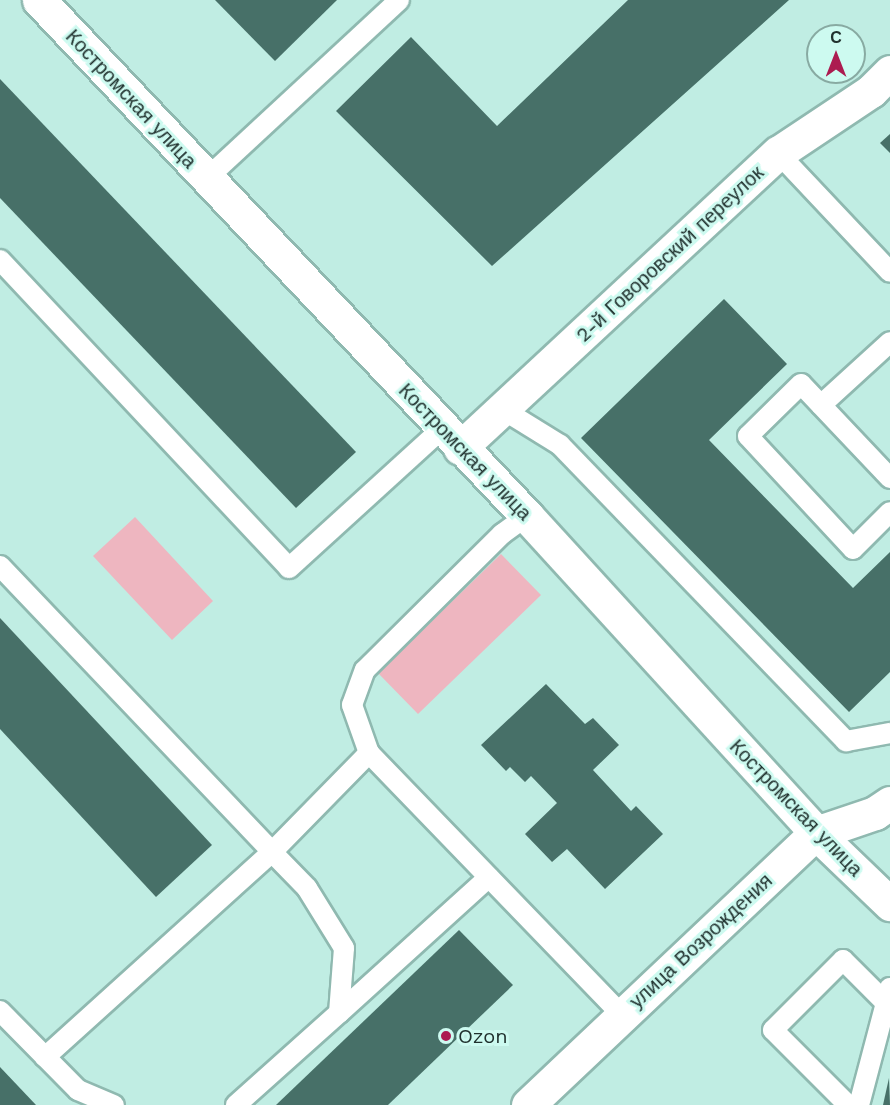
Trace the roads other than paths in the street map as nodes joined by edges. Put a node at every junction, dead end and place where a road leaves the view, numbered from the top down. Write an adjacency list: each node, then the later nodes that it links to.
1 (39, 0): 5 (street, Костромская улица)
2 (399, 0): 5 (lane)
3 (890, 72): 4 (street, 2-й Говоровский переулок)
4 (778, 153): 7 (lane); 10 (street, 2-й Говоровский переулок)
5 (206, 179): 11 (street, Костромская улица)
6 (0, 260): 11 (lane)
7 (890, 272)
8 (890, 342): 9 (lane)
9 (820, 405): 12 (lane); 13 (lane)
10 (502, 409): 11 (street, 2-й Говоровский переулок); 16 (lane)
11 (451, 439): 14 (street, Костромская улица)
12 (890, 478)
13 (890, 512)
14 (527, 516): 17 (lane); 19 (street, Костромская улица)
15 (0, 566): 20 (lane)
16 (890, 733)
17 (369, 753): 20 (lane); 21 (lane)
18 (890, 803): 19 (street, улица Возрождения)
19 (816, 833): 22 (street, Костромская улица); 26 (street, улица Возрождения)
20 (272, 852): 25 (lane); 27 (lane)
21 (489, 877): 25 (lane); 26 (lane)
22 (890, 904)
23 (888, 996): 31 (lane); 32 (lane)
24 (0, 1011): 27 (lane)
25 (339, 1013): 29 (lane)
26 (622, 1015): 30 (street, улица Возрождения)
27 (45, 1057): 28 (lane)
28 (114, 1105)
29 (236, 1105)
30 (528, 1105)
31 (848, 1105)
32 (859, 1105)

